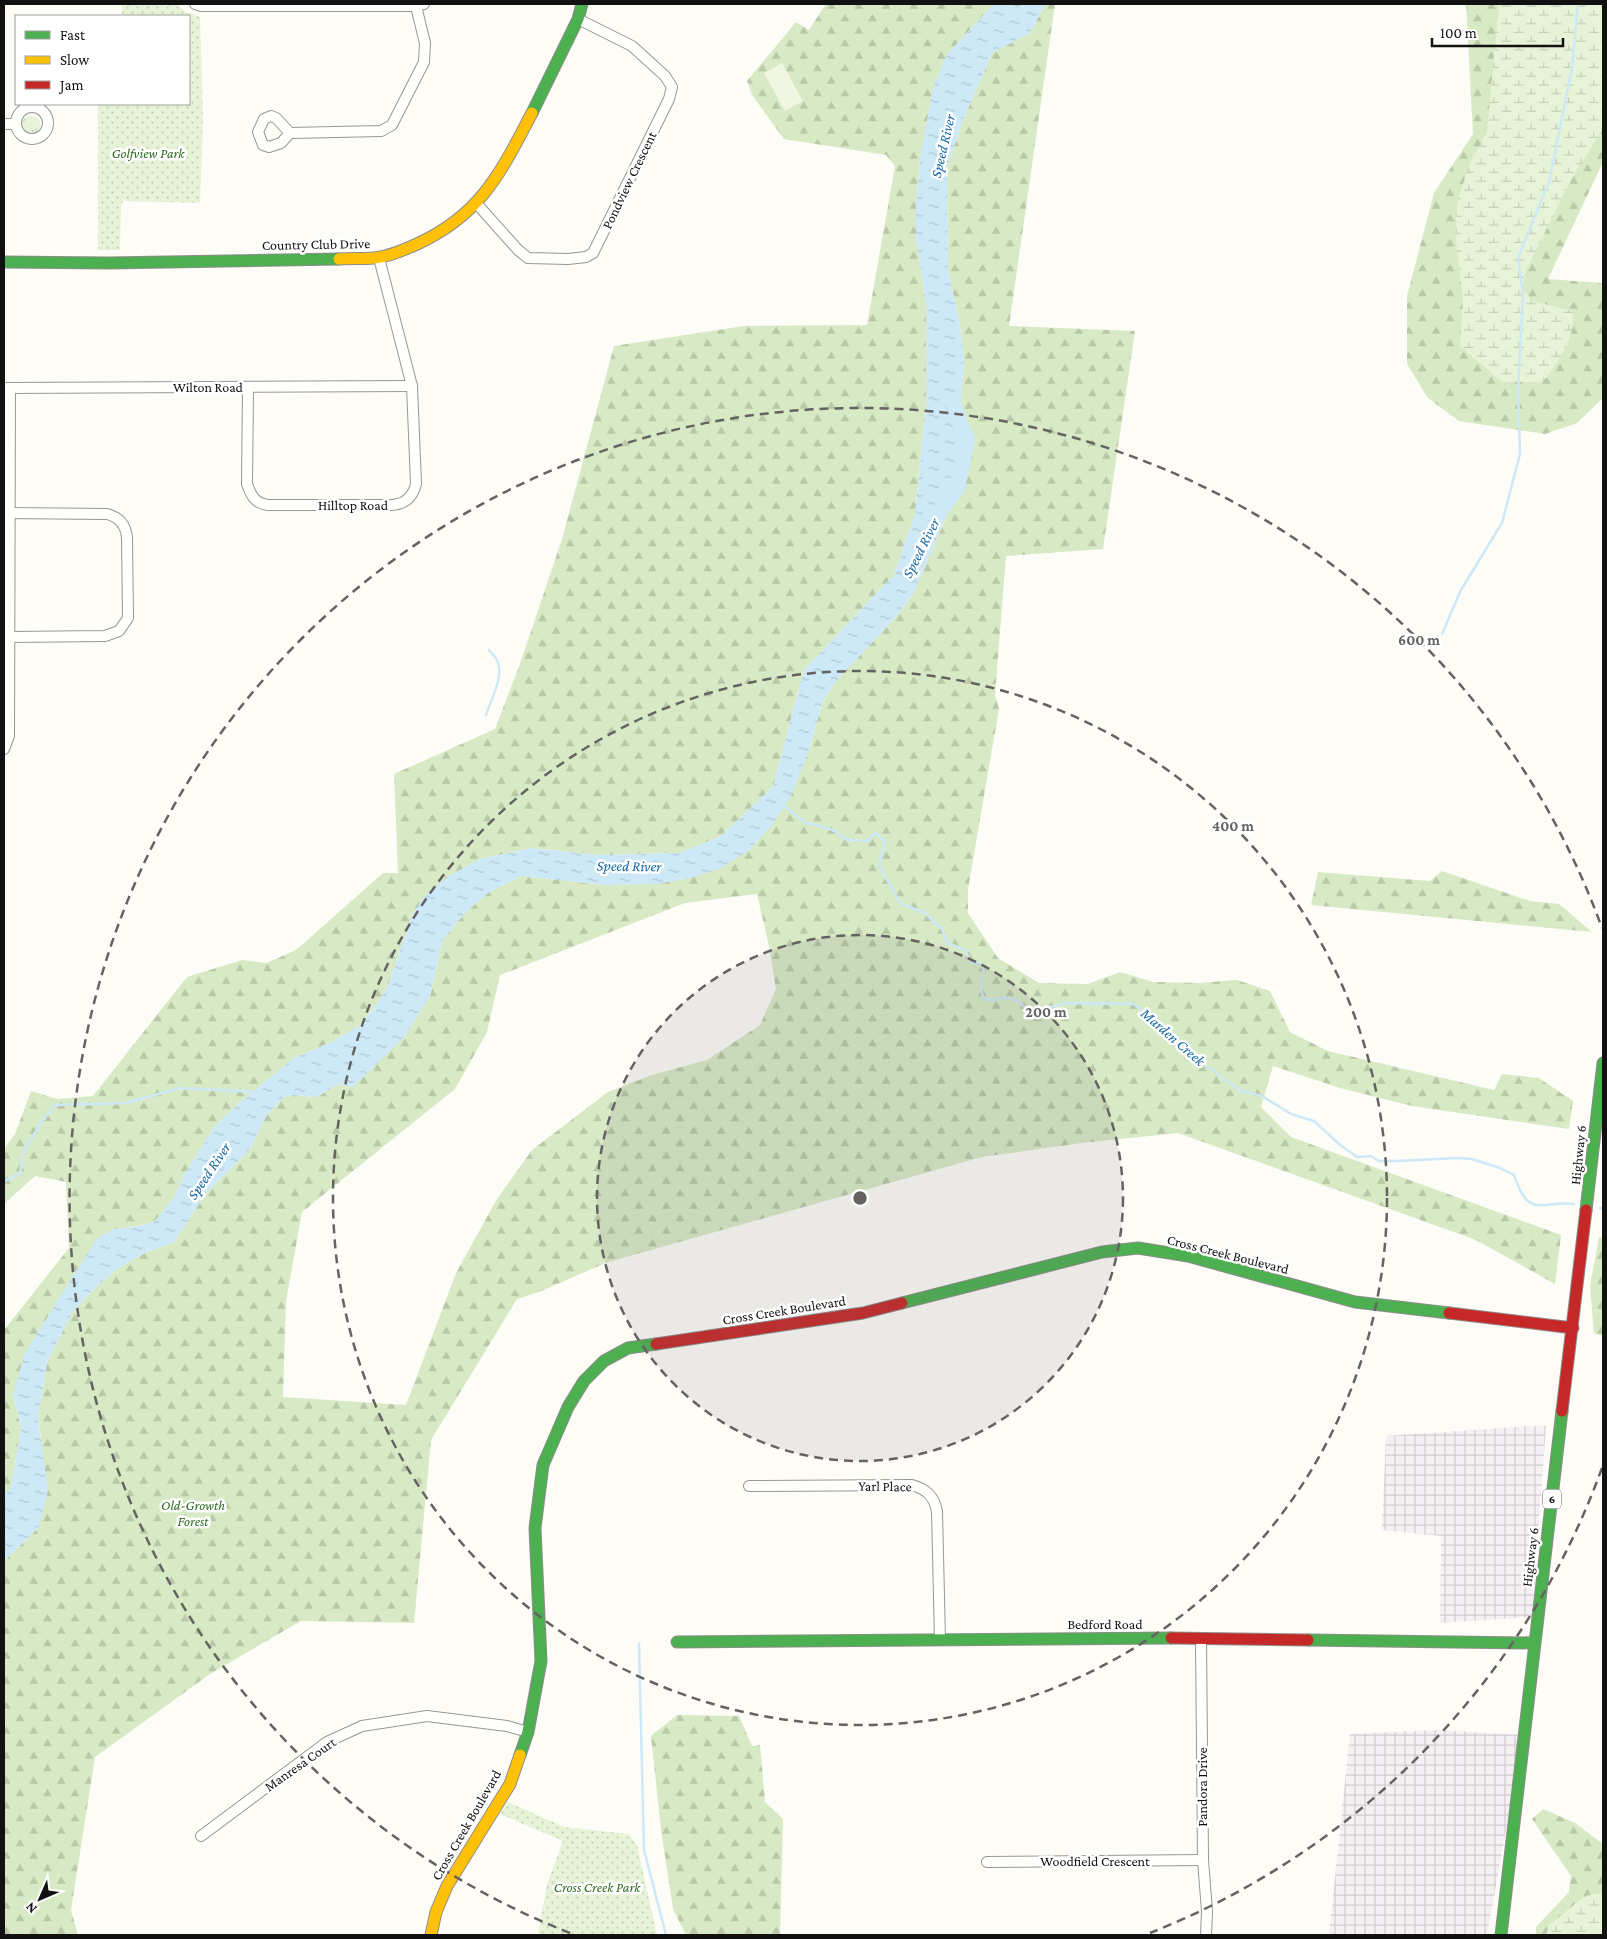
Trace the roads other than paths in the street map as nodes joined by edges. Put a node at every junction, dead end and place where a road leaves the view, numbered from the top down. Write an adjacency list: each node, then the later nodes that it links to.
1 (195, 4): 3 (street)
2 (582, 4): 4 (street, Country Club Drive)
3 (420, 5): 7 (street)
4 (578, 19): 8 (street, Country Club Drive); 8 (street, Pondview Crescent)
5 (4, 124): 6 (street)
6 (16, 124)
7 (290, 133)
8 (477, 204): 9 (street, Country Club Drive)
9 (379, 258): 10 (street, Country Club Drive); 11 (street, Hilltop Road)
10 (4, 262)
11 (412, 386): 12 (street, Wilton Road); 12 (street, Hilltop Road)
12 (248, 387): 13 (street, Wilton Road)
13 (7, 388): 14 (street)
14 (6, 513): 15 (street); 15 (street)
15 (10, 637): 16 (street)
16 (4, 749)
17 (1603, 1063): 18 (street, Highway 6 / 6)
18 (1573, 1328): 23 (street, Highway 6 / 6); 24 (street, Cross Creek Boulevard)
19 (749, 1486): 21 (street, Yarl Place)
20 (1201, 1638): 21 (street, Bedford Road); 23 (street, Bedford Road); 26 (street, Pandora Drive)
21 (940, 1640): 22 (street, Bedford Road)
22 (677, 1642)
23 (1534, 1643): 30 (street, Highway 6 / 6)
24 (528, 1732): 25 (street, Manresa Court); 28 (street, Cross Creek Boulevard)
25 (201, 1836)
26 (1203, 1860): 27 (street, Woodfield Crescent); 29 (street, Pandora Drive)
27 (987, 1862)
28 (431, 1935)
29 (1206, 1935)
30 (1501, 1935)

